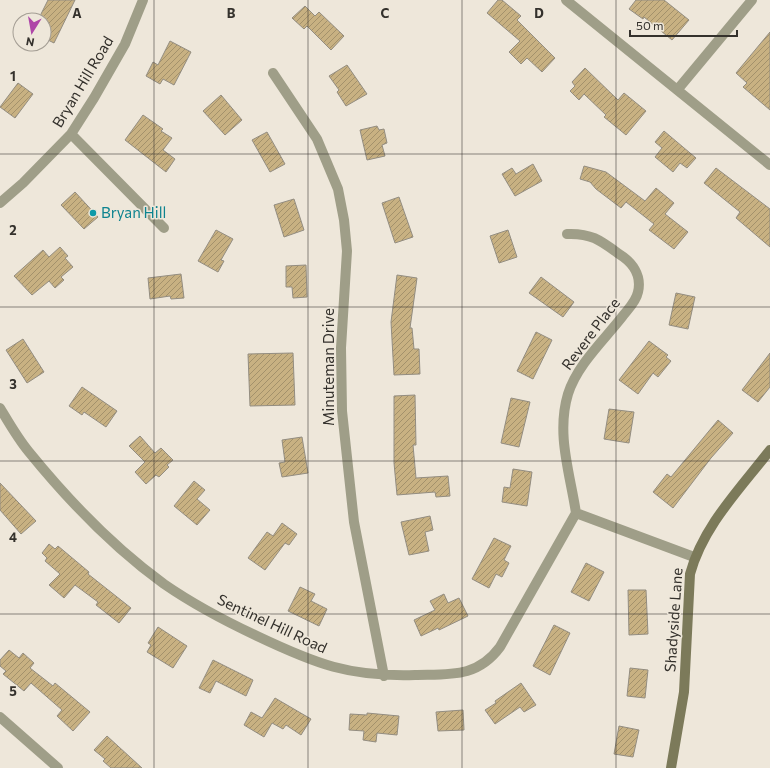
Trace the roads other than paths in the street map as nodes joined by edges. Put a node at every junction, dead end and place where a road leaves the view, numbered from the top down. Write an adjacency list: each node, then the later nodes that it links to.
1 (143, 0): 6 (street, Bryan Hill Road)
2 (566, 0): 5 (street)
3 (752, 0): 5 (street)
4 (273, 73): 15 (street, Minuteman Drive)
5 (678, 89): 7 (street)
6 (71, 134): 8 (street, Bryan Hill Road); 9 (street)
7 (770, 165)
8 (0, 203)
9 (164, 228)
10 (568, 234): 13 (street, Revere Place)
11 (0, 408): 15 (street, Sentinel Hill Road)
12 (770, 450): 14 (street, Shadyside Lane)
13 (576, 513): 14 (street); 15 (street, Sentinel Hill Road)
14 (694, 557): 18 (street, Shadyside Lane)
15 (384, 676)
16 (0, 716): 17 (street)
17 (58, 768)
18 (671, 768)

